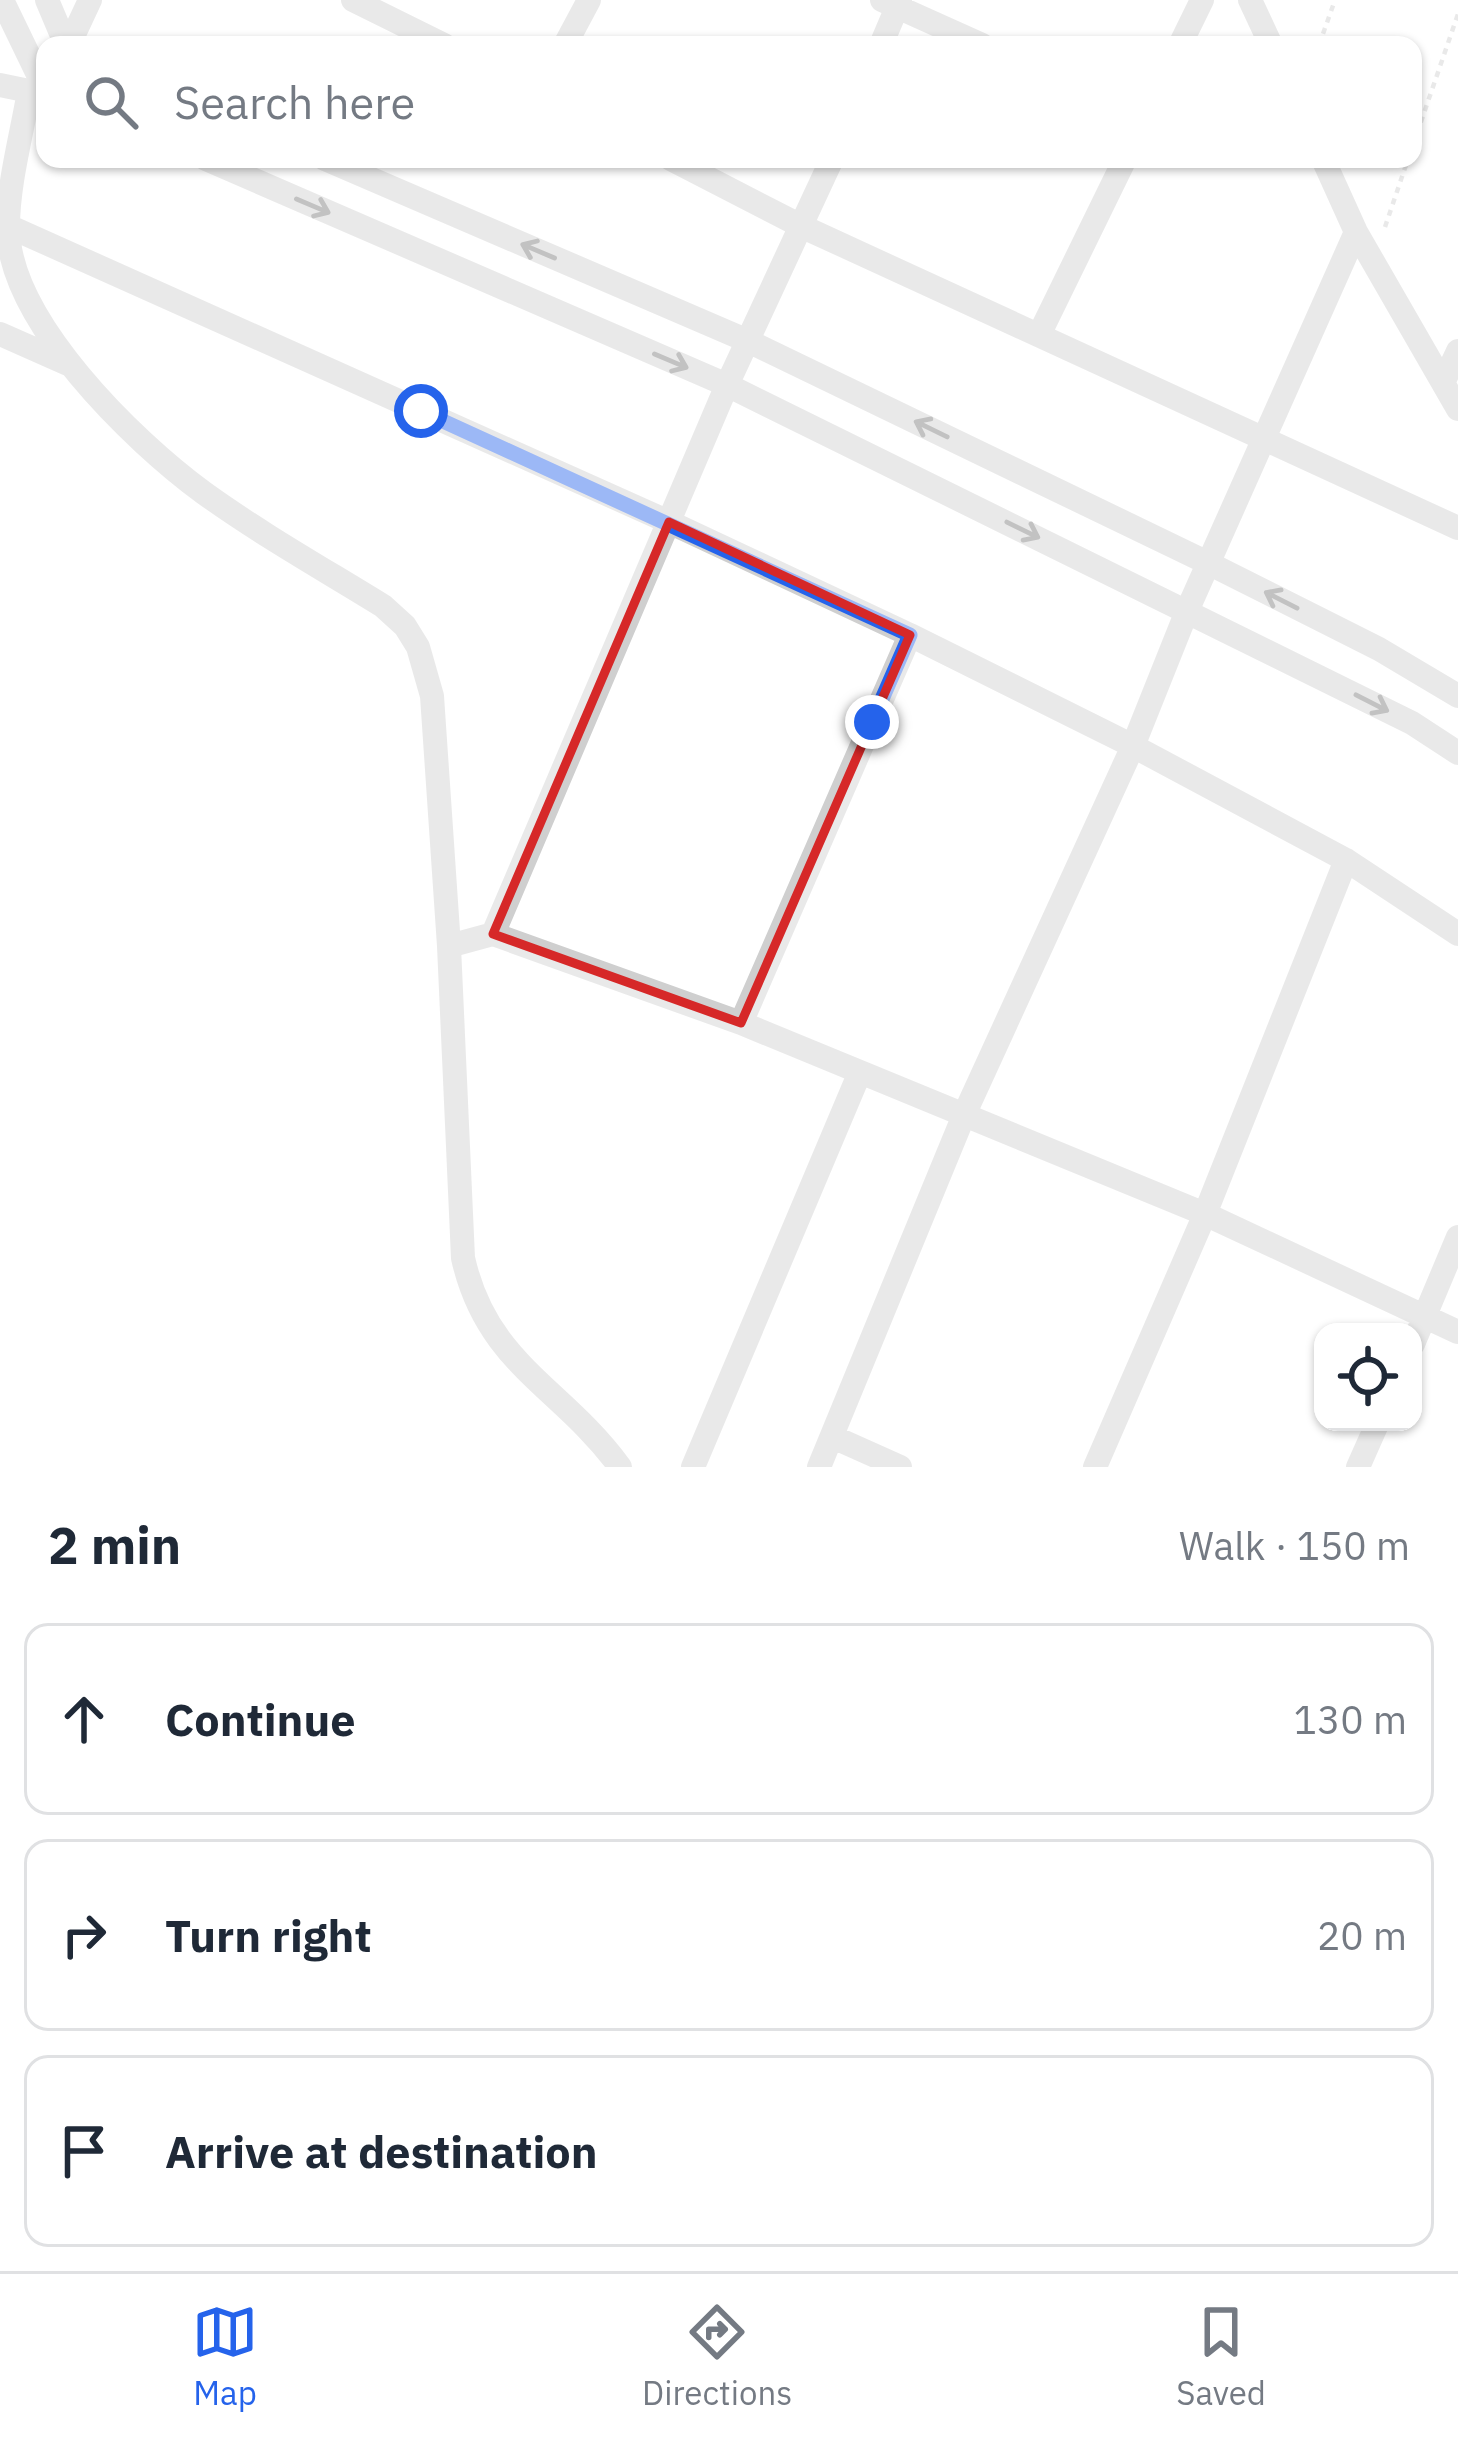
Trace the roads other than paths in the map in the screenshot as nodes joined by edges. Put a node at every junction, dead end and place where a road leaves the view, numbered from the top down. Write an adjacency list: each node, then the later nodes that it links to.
1 (2, 0): 17 (street)
2 (47, 0): 9 (street)
3 (90, 0): 10 (street)
4 (353, 0): 11 (street)
5 (589, 0): 12 (street)
6 (1202, 0): 15 (street)
7 (1250, 0): 16 (street)
8 (893, 2): 13 (street); 14 (street)
9 (64, 36)
10 (72, 36)
11 (426, 36)
12 (570, 36)
13 (883, 36)
14 (963, 36)
15 (1184, 36)
16 (1266, 36)
17 (36, 78)
18 (0, 85): 19 (street)
19 (36, 89)
20 (36, 110): 27 (street)
21 (227, 168): 36 (street, one-way to 36)
22 (346, 168): 32 (street, one-way to 22)
23 (688, 168): 28 (street)
24 (828, 168): 28 (street)
25 (1121, 168): 31 (street)
26 (1327, 168): 29 (street)
27 (8, 226): 34 (street); 39 (street)
28 (803, 227): 31 (street); 32 (street)
29 (1356, 232): 35 (street); 38 (street)
30 (0, 334): 34 (street)
31 (1039, 335): 38 (street)
32 (748, 341): 36 (street); 41 (street, one-way to 32)
33 (1458, 351): 35 (street)
34 (68, 364): 51 (street)
35 (1444, 383): 37 (street)
36 (727, 385): 39 (street); 42 (street, one-way to 42)
37 (1458, 409)
38 (1266, 440): 40 (street); 41 (street)
39 (669, 522): 43 (street); 49 (street)
40 (1458, 528)
41 (1208, 563): 42 (street); 44 (street, one-way to 41)
42 (1187, 610): 45 (street, one-way to 45); 46 (street)
43 (910, 635): 46 (street); 52 (street)
44 (1457, 691): 45 (street)
45 (1432, 734): 47 (street)
46 (1133, 746): 48 (street); 54 (street)
47 (1458, 752)
48 (1346, 860): 50 (street); 55 (street)
49 (493, 934): 51 (street); 52 (street)
50 (1458, 934)
51 (449, 946): 62 (street)
52 (741, 1023): 53 (street)
53 (860, 1072): 54 (street); 63 (street)
54 (964, 1115): 55 (street); 61 (street)
55 (1205, 1214): 57 (street); 66 (street)
56 (1458, 1237): 57 (street)
57 (1426, 1315): 58 (street); 59 (street)
58 (1422, 1324)
59 (1458, 1332)
60 (1374, 1431): 67 (street)
61 (833, 1437): 64 (street); 65 (street)
62 (620, 1467)
63 (693, 1467)
64 (820, 1467)
65 (900, 1467)
66 (1095, 1467)
67 (1358, 1467)

